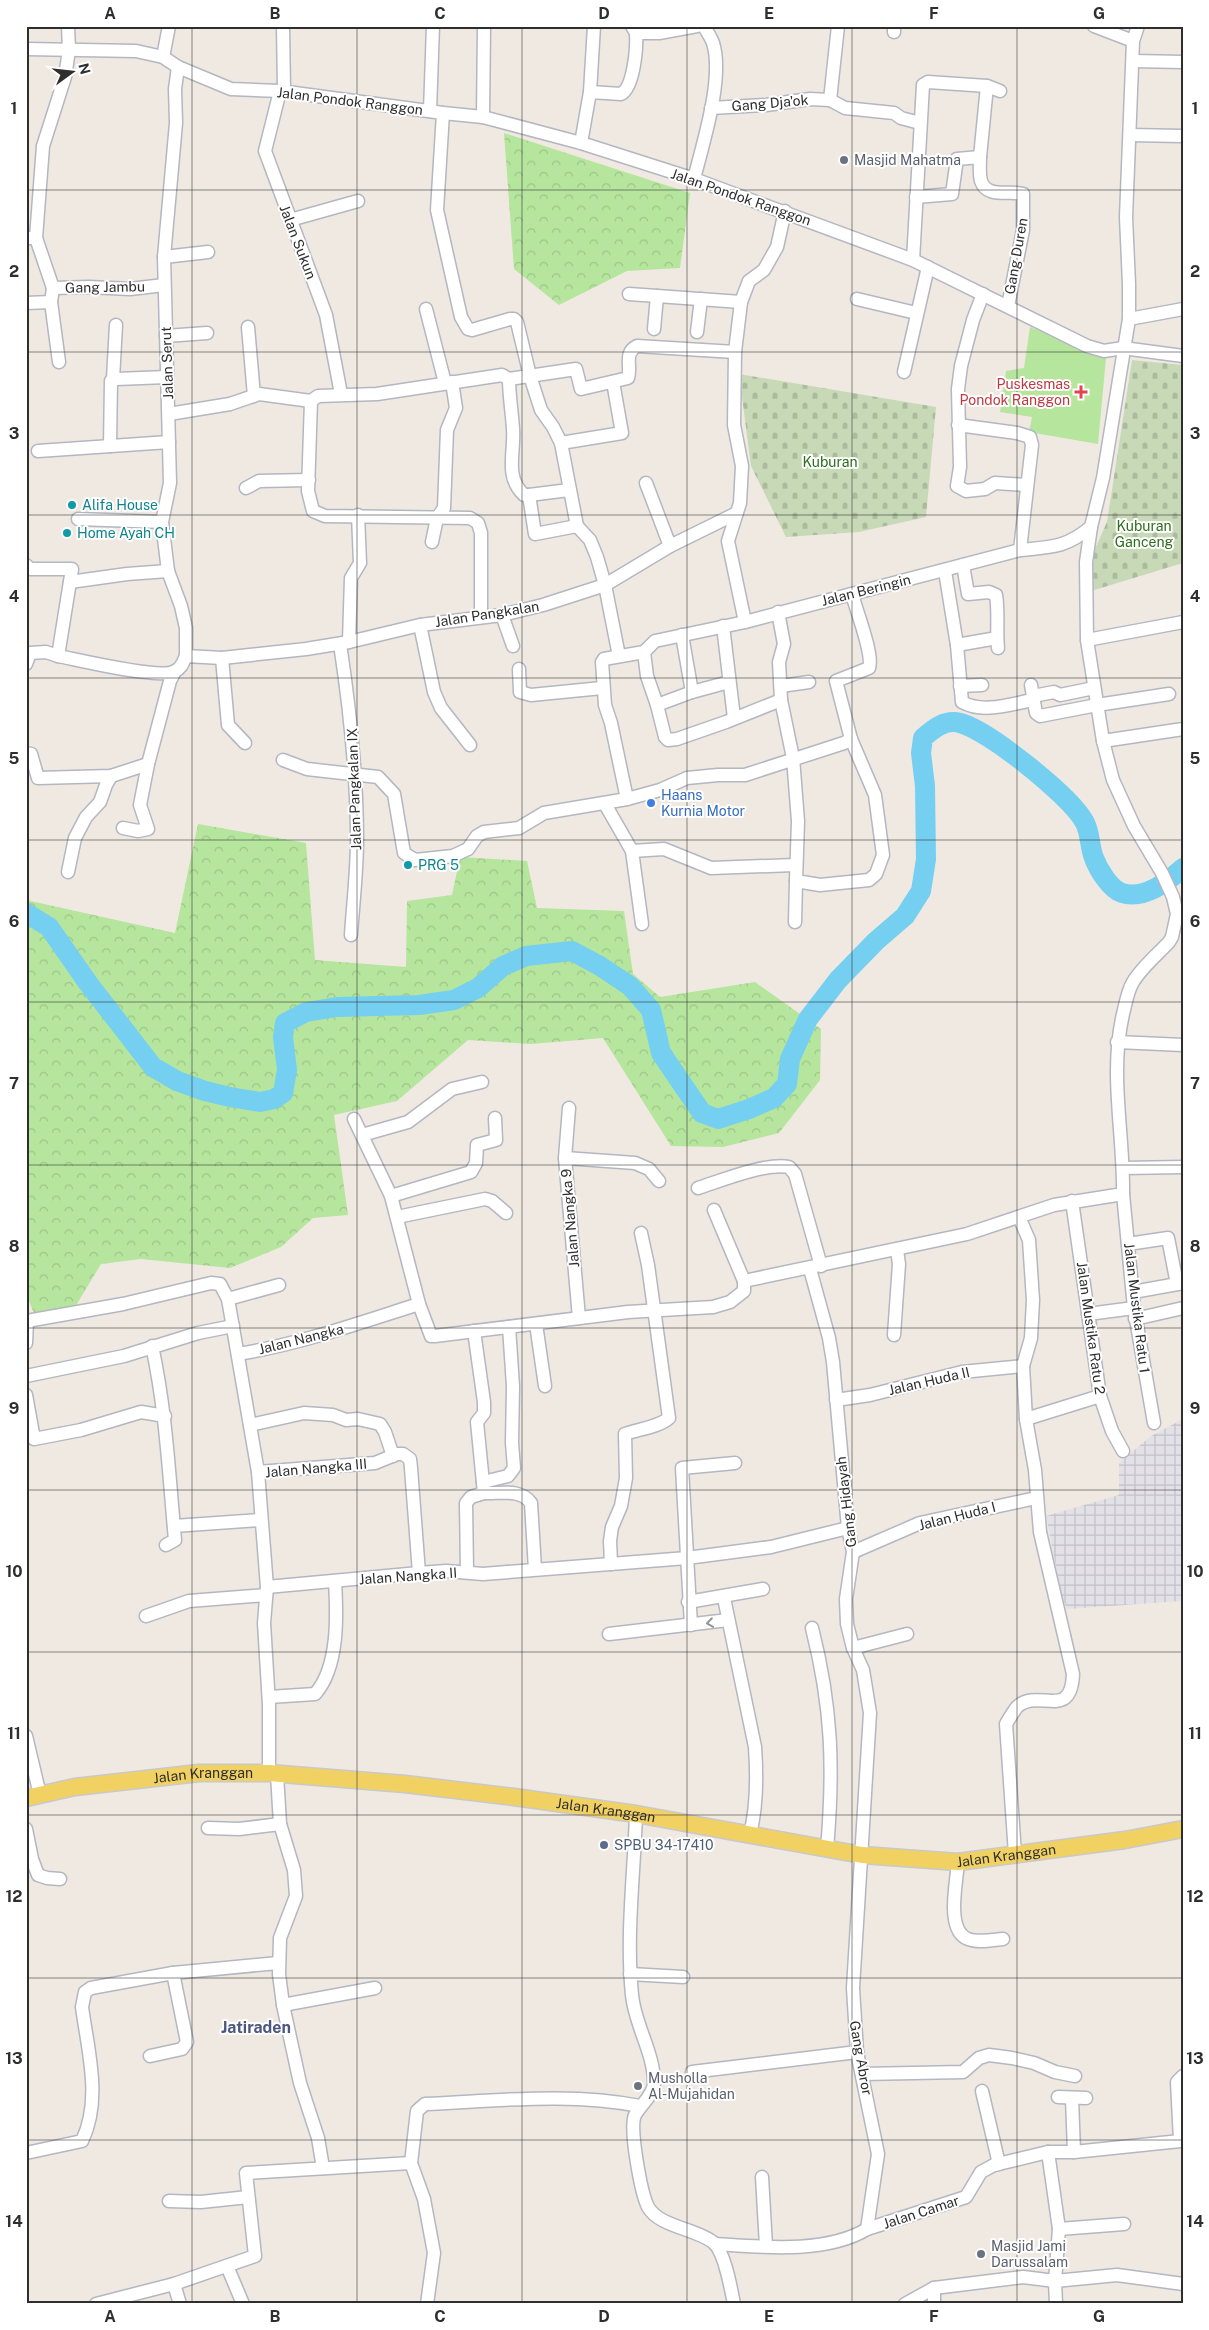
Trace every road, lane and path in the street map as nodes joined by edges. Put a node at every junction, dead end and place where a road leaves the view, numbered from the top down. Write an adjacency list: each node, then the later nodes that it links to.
1 (68, 26): 15 (street)
2 (170, 26): 16 (street)
3 (283, 26): 21 (street, Jalan Sukun)
4 (433, 26): 26 (street)
5 (484, 26): 27 (street)
6 (594, 26): 23 (street)
7 (697, 26): 12 (street)
8 (704, 26): 25 (street)
9 (838, 26): 24 (street)
10 (1094, 26): 13 (street)
11 (1138, 26): 13 (street)
12 (634, 30): 23 (street)
13 (1133, 40): 17 (street)
14 (26, 49): 15 (street, Jalan Pondok Ranggon)
15 (69, 50): 16 (street, Jalan Pondok Ranggon); 38 (street)
16 (162, 56): 19 (street, Jalan Pondok Ranggon)
17 (1133, 60): 18 (street); 29 (street)
18 (1183, 62)
19 (178, 66): 21 (street, Jalan Pondok Ranggon); 40 (street, Jalan Serut)
20 (987, 86): 22 (street); 28 (street); 32 (street)
21 (282, 91): 26 (street, Jalan Pondok Ranggon); 37 (street, Jalan Sukun)
22 (1000, 91)
23 (590, 92): 31 (street)
24 (830, 100): 25 (street, Gang Dja'ok); 28 (street)
25 (711, 108): 33 (street)
26 (437, 112): 27 (street, Jalan Pondok Ranggon); 69 (street)
27 (483, 117): 31 (street, Jalan Pondok Ranggon)
28 (920, 123): 34 (street)
29 (1130, 135): 30 (street); 57 (street)
30 (1183, 136)
31 (581, 143): 33 (street, Jalan Pondok Ranggon)
32 (980, 157): 34 (street); 53 (street, Gang Duren)
33 (694, 179): 36 (street, Jalan Pondok Ranggon)
34 (916, 197): 41 (street)
35 (358, 201): 37 (street)
36 (785, 211): 41 (street, Jalan Pondok Ranggon); 52 (street)
37 (290, 220): 75 (street, Jalan Sukun)
38 (31, 238): 44 (street)
39 (208, 252): 40 (street)
40 (164, 257): 43 (street, Jalan Serut)
41 (913, 260): 42 (street, Jalan Pondok Ranggon)
42 (928, 267): 46 (street, Jalan Pondok Ranggon); 56 (street)
43 (164, 285): 44 (street, Gang Jambu); 63 (street, Jalan Serut)
44 (53, 288): 51 (street, Gang Jambu)
45 (629, 294): 47 (street)
46 (983, 294): 53 (street, Jalan Pondok Ranggon); 79 (street)
47 (657, 296): 48 (street); 60 (street)
48 (701, 299): 52 (street); 61 (street)
49 (857, 299): 56 (street)
50 (26, 302): 51 (street, Gang Jambu)
51 (51, 302): 67 (street)
52 (741, 302): 65 (street)
53 (1008, 306): 64 (street, Jalan Pondok Ranggon)
54 (426, 309): 73 (street)
55 (1183, 309): 57 (street)
56 (916, 313): 68 (street)
57 (1129, 319): 64 (street)
58 (116, 325): 72 (street)
59 (248, 326): 76 (street)
60 (654, 330)
61 (698, 332)
62 (207, 333): 63 (street)
63 (166, 336): 70 (street, Jalan Serut)
64 (1123, 348): 66 (street, Jalan Pondok Ranggon); 96 (street)
65 (735, 352): 74 (street); 90 (street)
66 (1183, 356)
67 (59, 362)
68 (904, 372)
69 (530, 376): 71 (street); 74 (street); 81 (street)
70 (168, 377): 72 (street); 78 (street, Jalan Serut)
71 (509, 379): 73 (street); 89 (street)
72 (113, 380): 82 (street)
73 (449, 382): 75 (street); 92 (street)
74 (613, 382): 81 (street)
75 (341, 394): 77 (street)
76 (254, 396): 77 (street); 78 (street)
77 (311, 401): 84 (street)
78 (169, 414): 80 (street, Jalan Serut)
79 (958, 425): 86 (street); 86 (street)
80 (169, 442): 82 (street); 94 (street, Jalan Serut)
81 (561, 443): 88 (street)
82 (110, 446): 83 (street)
83 (38, 451)
84 (308, 480): 87 (street); 91 (street)
85 (646, 483): 98 (street)
86 (1026, 485): 99 (street)
87 (246, 488)
88 (569, 490): 89 (street); 95 (street)
89 (529, 495): 95 (street)
90 (736, 514): 98 (street, Jalan Pangkalan); 110 (street)
91 (358, 515): 92 (street); 116 (street, Jalan Pangkalan IX)
92 (438, 518): 97 (street); 109 (street)
93 (78, 519): 94 (street)
94 (162, 522): 102 (street, Jalan Serut)
95 (577, 526): 105 (street)
96 (1091, 527): 99 (street, Jalan Beringin); 115 (street)
97 (432, 542)
98 (670, 546): 105 (street, Jalan Pangkalan)
99 (1020, 550): 100 (street, Jalan Beringin)
100 (963, 565): 103 (street, Jalan Beringin); 117 (street)
101 (26, 566): 104 (street)
102 (168, 571): 104 (street); 121 (street, Jalan Serut)
103 (945, 571): 106 (street, Jalan Beringin); 117 (street)
104 (70, 582): 120 (street)
105 (606, 584): 108 (street, Jalan Pangkalan); 122 (street)
106 (852, 594): 107 (street, Jalan Beringin); 142 (street)
107 (778, 612): 110 (street, Jalan Beringin); 130 (street)
108 (502, 615): 109 (street, Jalan Pangkalan); 118 (street)
109 (481, 616): 112 (street, Jalan Pangkalan)
110 (745, 622): 113 (street, Jalan Beringin)
111 (1183, 622): 115 (street)
112 (420, 625): 116 (street, Jalan Pangkalan); 145 (street)
113 (723, 626): 114 (street, Jalan Beringin); 127 (street)
114 (682, 636): 119 (street, Jalan Beringin); 134 (street)
115 (1087, 640): 133 (street)
116 (344, 643): 123 (street, Jalan Pangkalan); 150 (street, Jalan Pangkalan IX)
117 (957, 645): 131 (street)
118 (513, 646)
119 (644, 652): 122 (street); 138 (street)
120 (58, 656): 124 (street); 126 (street)
121 (186, 656): 123 (street, Jalan Pangkalan); 126 (street)
122 (619, 656): 132 (street)
123 (222, 658): 144 (street)
124 (26, 664)
125 (519, 669): 132 (street)
126 (174, 673): 149 (street)
127 (729, 682): 134 (street); 140 (street)
128 (809, 682): 130 (street)
129 (982, 685): 131 (street)
130 (781, 686): 137 (street)
131 (960, 686): 135 (street)
132 (602, 688): 152 (street)
133 (1094, 688): 135 (street); 139 (street)
134 (692, 692): 138 (street)
135 (1032, 694): 139 (street)
136 (1169, 694): 139 (street)
137 (781, 700): 140 (street); 147 (street)
138 (657, 705): 140 (street)
139 (1097, 705): 143 (street)
140 (730, 720)
141 (1183, 729): 143 (street)
142 (850, 739): 147 (street); 158 (street)
143 (1103, 741): 159 (street, Jalan Mustika Ratu 1)
144 (245, 743)
145 (470, 745)
146 (26, 753): 151 (street)
147 (793, 758): 152 (street); 156 (street)
148 (282, 760): 150 (street)
149 (148, 764): 151 (street); 154 (street)
150 (355, 773): 153 (street); 162 (street, Jalan Pangkalan IX)
151 (111, 776): 157 (street)
152 (626, 799): 153 (street)
153 (605, 804): 155 (street)
154 (123, 828)
155 (632, 851): 156 (street); 161 (street)
156 (795, 865): 158 (street)
157 (68, 872)
158 (796, 881): 160 (street)
159 (1175, 891): 163 (street, Jalan Mustika Ratu 1)
160 (795, 922)
161 (642, 924)
162 (351, 935)
163 (1117, 1042): 164 (street); 172 (street, Jalan Mustika Ratu 1)
164 (1183, 1045)
165 (482, 1082): 169 (street)
166 (569, 1108): 170 (street)
167 (495, 1118): 176 (street)
168 (354, 1119): 169 (street)
169 (362, 1135): 176 (street)
170 (565, 1158): 173 (street, Jalan Nangka 9); 196 (street, Jalan Nangka 9)
171 (1183, 1167): 172 (street)
172 (1124, 1168): 175 (street, Jalan Mustika Ratu 1)
173 (660, 1181)
174 (698, 1188): 185 (street, Gang Hidayah)
175 (1123, 1194): 177 (street); 183 (street, Jalan Mustika Ratu 1)
176 (390, 1196): 181 (street)
177 (1072, 1202): 180 (street); 194 (street, Jalan Mustika Ratu 2)
178 (714, 1210): 186 (street)
179 (506, 1213): 181 (street)
180 (1019, 1216): 184 (street); 205 (street)
181 (397, 1217): 191 (street)
182 (642, 1233): 193 (street)
183 (1128, 1244): 187 (street); 189 (street, Jalan Mustika Ratu 1)
184 (897, 1250): 185 (street); 201 (street)
185 (815, 1267): 186 (street); 210 (street, Gang Hidayah)
186 (744, 1282): 193 (street)
187 (1180, 1283): 189 (street)
188 (279, 1285): 190 (street)
189 (1133, 1292): 195 (street, Jalan Mustika Ratu 1)
190 (228, 1299): 198 (street); 202 (street)
191 (419, 1304): 200 (street); 204 (street, Jalan Nangka)
192 (1183, 1308): 195 (street)
193 (654, 1309): 196 (street); 227 (street)
194 (1088, 1314): 195 (street); 209 (street, Jalan Mustika Ratu 2)
195 (1134, 1314): 213 (street, Jalan Mustika Ratu 1)
196 (579, 1318): 197 (street)
197 (536, 1324): 199 (street); 207 (street)
198 (233, 1326): 203 (street); 204 (street)
199 (510, 1327): 200 (street); 219 (street)
200 (474, 1331): 219 (street)
201 (894, 1335)
202 (26, 1343)
203 (152, 1346): 206 (street); 211 (street)
204 (238, 1354): 214 (street)
205 (1023, 1366): 210 (street, Jalan Huda II); 212 (street)
206 (26, 1376)
207 (545, 1386)
208 (26, 1395): 211 (street)
209 (1100, 1396): 212 (street); 215 (street, Jalan Mustika Ratu 2)
210 (836, 1400): 223 (street, Gang Hidayah)
211 (164, 1416): 222 (street)
212 (1026, 1419): 220 (street)
213 (1154, 1423)
214 (250, 1425): 216 (street); 218 (street)
215 (1123, 1451)
216 (393, 1456): 218 (street, Jalan Nangka III); 230 (street)
217 (735, 1462): 226 (street)
218 (258, 1472): 221 (street)
219 (483, 1488): 228 (street); 229 (street)
220 (1036, 1498): 225 (street, Jalan Huda I); 254 (street)
221 (261, 1520): 222 (street); 233 (street)
222 (174, 1526): 224 (street)
223 (848, 1528): 225 (street, Gang Hidayah); 226 (street, Jalan Nangka II)
224 (166, 1545)
225 (853, 1552): 242 (street, Gang Hidayah)
226 (687, 1558): 227 (street, Jalan Nangka II); 235 (street)
227 (611, 1564): 228 (street, Jalan Nangka II)
228 (535, 1569): 229 (street, Jalan Nangka II)
229 (467, 1572): 230 (street, Jalan Nangka II)
230 (419, 1573): 231 (street, Jalan Nangka II)
231 (335, 1581): 233 (street, Jalan Nangka II); 243 (street)
232 (763, 1589): 234 (street)
233 (266, 1591): 236 (street, Jalan Nangka II); 243 (street)
234 (724, 1598): 235 (street); 237 (street)
235 (688, 1602): 238 (street)
236 (146, 1616)
237 (728, 1620): 238 (street, one-way to 238); 252 (street)
238 (691, 1625): 240 (street)
239 (812, 1628): 253 (street)
240 (609, 1634)
241 (908, 1634): 242 (street)
242 (852, 1648): 255 (street, Gang Hidayah)
243 (268, 1697): 245 (street)
244 (26, 1736): 246 (street)
245 (273, 1773): 246 (main road, Jalan Kranggan); 247 (main road, Jalan Kranggan); 248 (street)
246 (33, 1797)
247 (636, 1814): 252 (main road, Jalan Kranggan); 261 (street)
248 (280, 1824): 249 (street); 259 (street)
249 (208, 1828)
250 (26, 1829): 257 (street)
251 (1183, 1829): 254 (main road, Jalan Kranggan)
252 (750, 1834): 253 (main road, Jalan Kranggan)
253 (827, 1849): 255 (main road, Jalan Kranggan)
254 (1015, 1854): 256 (main road, Jalan Kranggan)
255 (862, 1855): 256 (main road, Jalan Kranggan); 265 (street, Gang Abror)
256 (958, 1862): 258 (street)
257 (60, 1879)
258 (1003, 1939)
259 (278, 1963): 260 (street); 264 (street)
260 (173, 1974): 266 (street); 278 (street)
261 (630, 1974): 262 (street); 275 (street)
262 (683, 1977)
263 (375, 1988): 264 (street)
264 (283, 2005): 281 (street)
265 (858, 2052): 267 (street); 268 (street, Gang Abror)
266 (150, 2056)
267 (692, 2072)
268 (863, 2074): 269 (street); 286 (street, Gang Abror)
269 (1075, 2076)
270 (1183, 2076): 277 (street, Jalan Camar)
271 (982, 2091): 280 (street)
272 (1058, 2097): 273 (street)
273 (1072, 2098): 274 (street); 277 (street)
274 (1086, 2098)
275 (640, 2106): 279 (street); 288 (street)
276 (1048, 2152): 277 (street, Jalan Camar); 280 (street, Jalan Camar); 287 (street)
277 (1074, 2152)
278 (26, 2153)
279 (410, 2163): 281 (street); 298 (street)
280 (994, 2165): 286 (street, Jalan Camar)
281 (323, 2168): 283 (street)
282 (762, 2177): 289 (street)
283 (248, 2197): 284 (street); 290 (street)
284 (169, 2201)
285 (1124, 2224): 287 (street)
286 (867, 2229): 289 (street, Jalan Camar)
287 (1059, 2229): 291 (street)
288 (714, 2244): 289 (street, Jalan Camar); 299 (street)
289 (766, 2246)
290 (227, 2266): 292 (street); 297 (street)
291 (1055, 2281): 293 (street); 294 (street); 302 (street)
292 (174, 2284): 295 (street); 296 (street)
293 (1182, 2284)
294 (934, 2288): 300 (street); 301 (street)
295 (96, 2304)
296 (180, 2304)
297 (244, 2304)
298 (427, 2304)
299 (734, 2304)
300 (904, 2304)
301 (934, 2304)
302 (1056, 2304)

